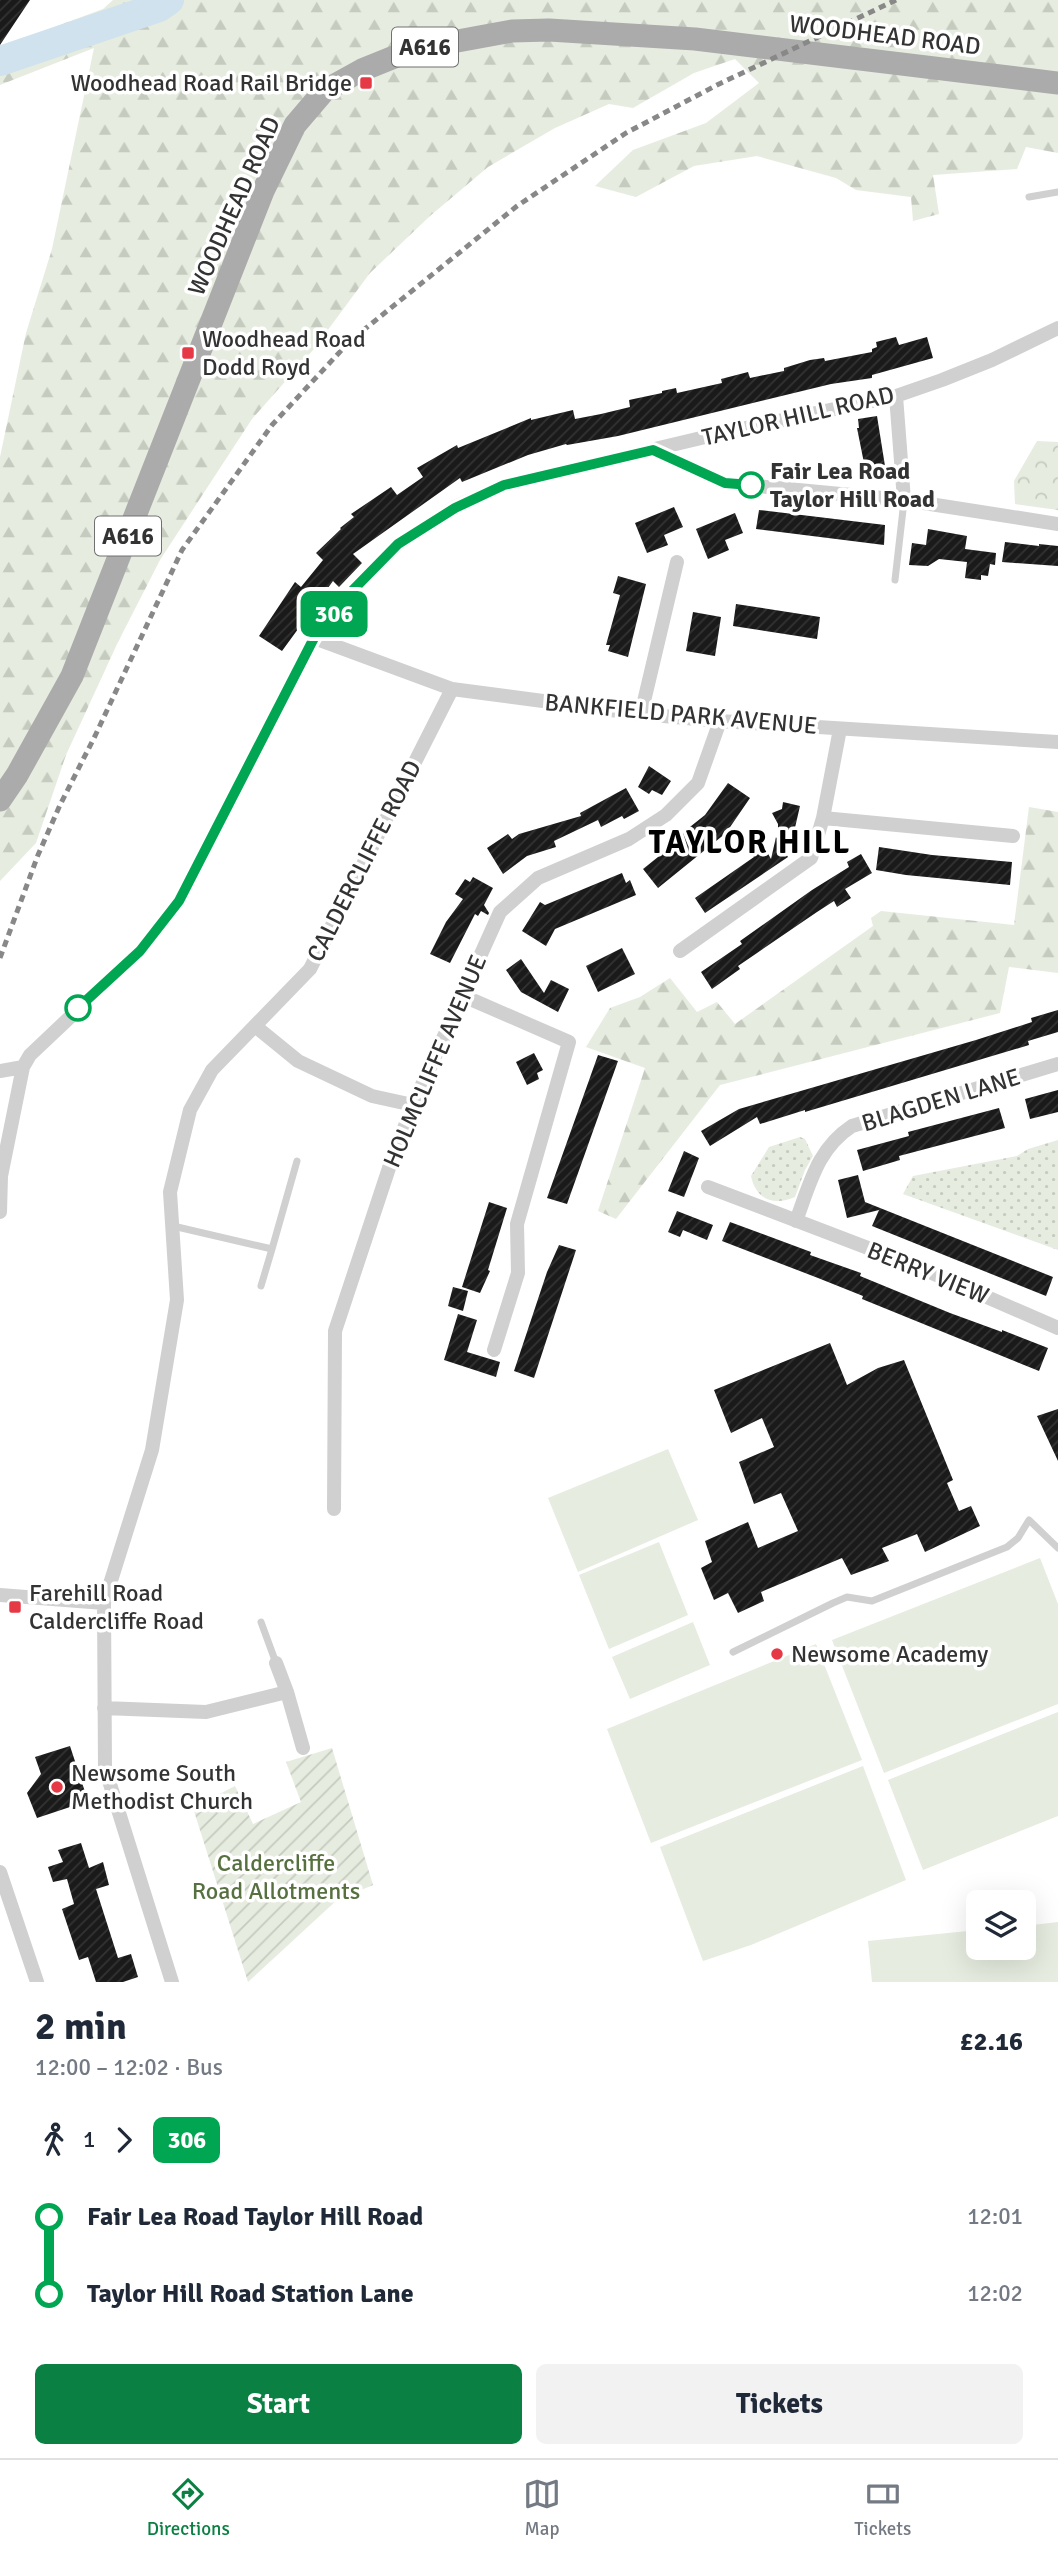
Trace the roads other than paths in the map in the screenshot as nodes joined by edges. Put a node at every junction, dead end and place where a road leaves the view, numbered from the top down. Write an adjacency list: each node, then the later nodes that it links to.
1 (1058, 83): 17 (main road, WOODHEAD ROAD / A616)
2 (1058, 191): 3 (lane)
3 (1029, 197)
4 (1058, 328): 5 (street, TAYLOR HILL ROAD)
5 (896, 396): 6 (street, TAYLOR HILL ROAD); 7 (street)
6 (653, 450): 7 (street); 11 (street, TAYLOR HILL ROAD)
7 (904, 500): 8 (street); 10 (lane)
8 (1058, 524)
9 (677, 562): 13 (street)
10 (895, 580)
11 (314, 638): 12 (street, BANKFIELD PARK AVENUE); 24 (street, TAYLOR HILL ROAD)
12 (452, 689): 13 (street, BANKFIELD PARK AVENUE); 22 (street, CALDERCLIFFE ROAD)
13 (640, 714): 14 (street, BANKFIELD PARK AVENUE)
14 (720, 721): 15 (street, BANKFIELD PARK AVENUE); 21 (street, HOLMCLIFFE AVENUE)
15 (840, 729): 16 (street, BANKFIELD PARK AVENUE); 18 (street)
16 (1058, 742)
17 (0, 800)
18 (823, 818): 19 (street); 20 (street)
19 (1013, 836)
20 (680, 951)
21 (461, 995): 26 (street, HOLMCLIFFE AVENUE); 35 (street)
22 (255, 1026): 26 (street); 31 (street, CALDERCLIFFE ROAD)
23 (1058, 1064): 30 (street, BLAGDEN LANE)
24 (23, 1067): 25 (street); 29 (street)
25 (0, 1071)
26 (413, 1105): 36 (street, HOLMCLIFFE AVENUE)
27 (297, 1161): 32 (lane)
28 (708, 1187): 30 (street, BERRY VIEW)
29 (0, 1212)
30 (796, 1221): 34 (street, BERRY VIEW)
31 (172, 1226): 32 (lane); 39 (street, CALDERCLIFFE ROAD)
32 (272, 1249): 33 (lane)
33 (261, 1286)
34 (1058, 1328)
35 (494, 1350)
36 (334, 1509)
37 (1058, 1548): 41 (lane)
38 (0, 1595): 39 (street)
39 (104, 1603): 44 (street, CALDERCLIFFE ROAD)
40 (261, 1622): 42 (lane)
41 (733, 1652)
42 (276, 1663): 43 (street)
43 (287, 1692): 44 (street); 45 (street)
44 (104, 1708): 48 (street, CALDERCLIFFE ROAD)
45 (303, 1748)
46 (0, 1872): 47 (street)
47 (37, 1982)
48 (172, 1982)

